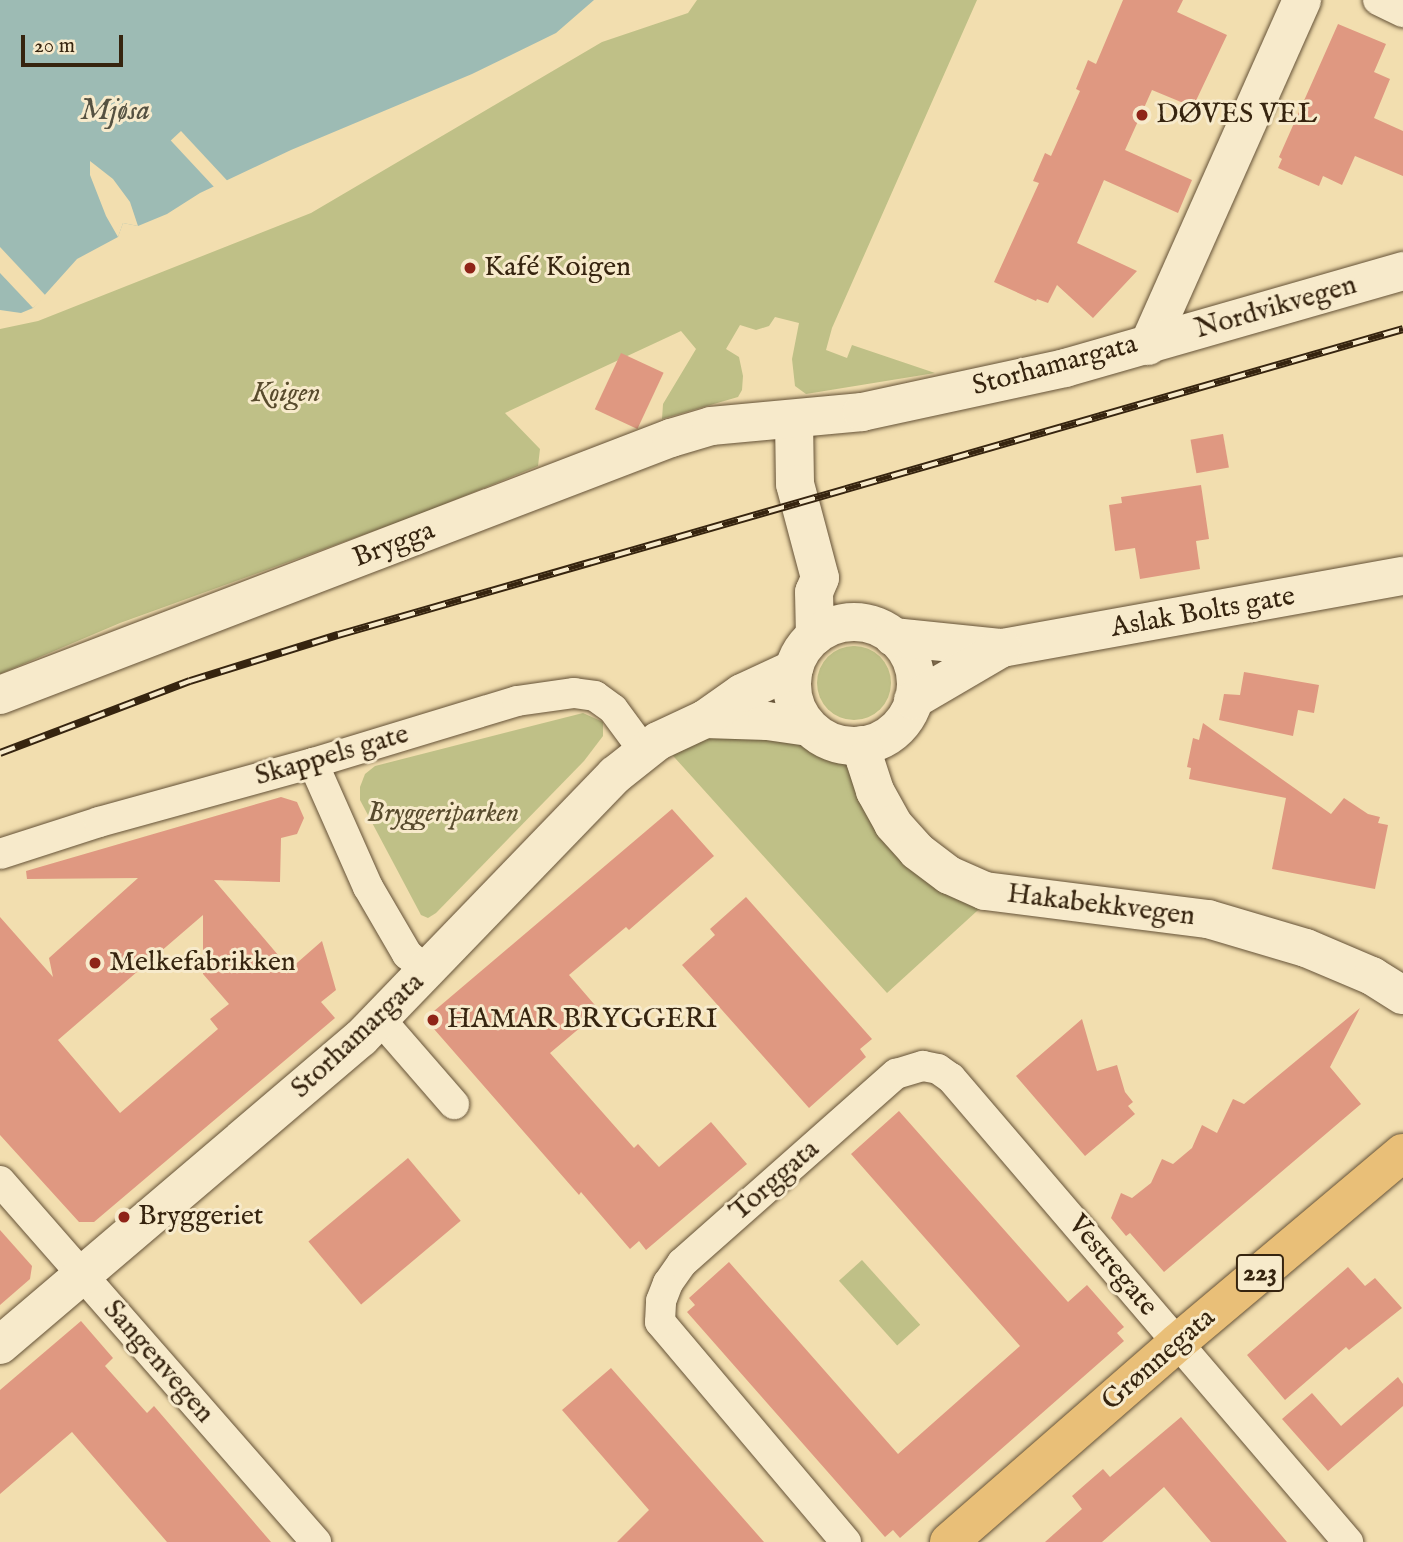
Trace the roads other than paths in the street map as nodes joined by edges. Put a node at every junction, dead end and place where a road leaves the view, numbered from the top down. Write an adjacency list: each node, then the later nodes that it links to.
1 (1302, 0): 5 (main road, Storhamargata)
2 (1378, 0): 3 (street)
3 (1403, 12)
4 (1403, 271): 5 (main road, Nordvikvegen)
5 (1148, 346): 6 (main road, Storhamargata)
6 (794, 420): 8 (main road); 14 (main road, Brygga)
7 (1403, 576): 12 (main road, Aslak Bolts gate)
8 (820, 578): 9 (main road); 10 (main road)
9 (858, 622): 10 (main road); 11 (main road)
10 (815, 636): 13 (main road)
11 (893, 637): 12 (main road, Aslak Bolts gate); 15 (main road)
12 (1002, 648): 15 (main road, Aslak Bolts gate)
13 (794, 669): 16 (main road, Storhamargata); 17 (main road)
14 (0, 695)
15 (913, 700): 18 (main road)
16 (705, 719): 17 (main road, Storhamargata); 19 (main road, Storhamargata)
17 (809, 727): 18 (main road)
18 (863, 745): 23 (main road, Hakabekkvegen)
19 (644, 751): 20 (street, Skappels gate); 22 (main road, Storhamargata)
20 (313, 763): 21 (street, Skappels gate); 22 (street)
21 (0, 854)
22 (428, 972): 24 (main road, Storhamargata)
23 (1403, 995)
24 (380, 1019): 26 (street); 29 (main road, Storhamargata)
25 (923, 1066): 30 (street, Vestregate); 33 (street, Torggata)
26 (454, 1104)
27 (1403, 1153): 30 (main road, Grønnegata / 223)
28 (0, 1181): 29 (street, Sangenvegen)
29 (82, 1276): 31 (main road, Storhamargata); 32 (street, Sangenvegen)
30 (1177, 1343): 34 (main road, Grønnegata / 223); 35 (street, Vestregate)
31 (0, 1345)
32 (316, 1542)
33 (846, 1542)
34 (949, 1542)
35 (1349, 1542)

